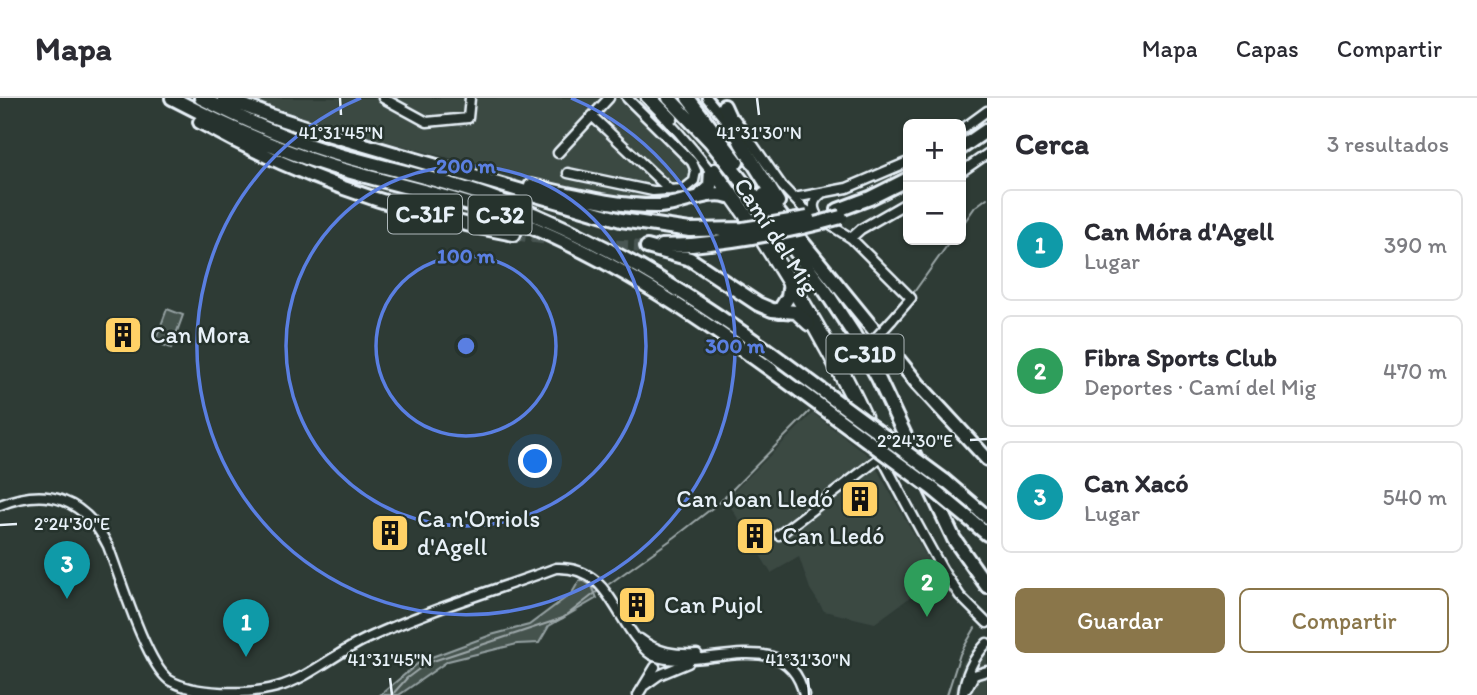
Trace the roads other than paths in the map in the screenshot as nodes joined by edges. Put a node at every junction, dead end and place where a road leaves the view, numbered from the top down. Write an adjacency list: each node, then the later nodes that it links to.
1 (172, 98): 46 (highway, C-31F); 59 (highway, C-32, bridge)
2 (201, 98): 58 (highway, C-32, bridge)
3 (224, 98): 35 (highway, C-31F)
4 (383, 98): 5 (street)
5 (470, 98)
6 (609, 98): 18 (street)
7 (627, 98): 15 (street)
8 (646, 98): 15 (street); 16 (street, Camí del Mig)
9 (653, 98): 25 (street, Camí del Mig)
10 (669, 98): 24 (highway)
11 (677, 98): 24 (highway, C-31D)
12 (688, 98): 48 (highway, C-31D)
13 (707, 98): 21 (street)
14 (721, 102): 21 (highway); 26 (street)
15 (637, 107): 19 (street)
16 (656, 108): 19 (street); 25 (street, Camí del Mig); 33 (street, Camí del Mig)
17 (987, 111): 20 (street)
18 (592, 116): 28 (street); 37 (street)
19 (648, 117): 37 (street)
20 (966, 126)
21 (734, 129): 26 (street); 48 (highway)
22 (987, 130): 27 (highway)
23 (987, 138): 29 (highway)
24 (710, 141): 61 (highway, C-31D)
25 (695, 143): 53 (street, Camí del Mig)
26 (752, 143): 41 (street)
27 (966, 145)
28 (558, 153)
29 (966, 153)
30 (987, 154): 32 (street)
31 (903, 164): 39 (street)
32 (966, 169)
33 (710, 171): 40 (street, Camí del Mig); 42 (highway)
34 (568, 173): 37 (street)
35 (476, 177): 42 (highway); 44 (highway, C-31F, bridge)
36 (903, 182): 44 (highway, C-31F)
37 (660, 187)
38 (903, 190): 44 (highway, C-31F)
39 (821, 194): 41 (street); 45 (street)
40 (728, 196): 42 (highway); 49 (street, Camí del Mig)
41 (794, 198): 45 (street)
42 (695, 199)
43 (903, 205): 47 (street)
44 (840, 213): 50 (highway, C-31F, bridge)
45 (818, 217): 47 (street)
46 (514, 234)
47 (851, 238): 53 (street, bridge)
48 (805, 247): 56 (highway, C-31D)
49 (789, 289): 50 (highway); 51 (street, Camí del Mig)
50 (779, 311): 51 (highway)
51 (809, 324): 52 (street, Camí del Mig)
52 (830, 359): 53 (street, Camí del Mig); 54 (street, Camí del Mig)
53 (847, 370): 54 (street, Camí del Mig); 62 (street, Camí del Mig)
54 (849, 394): 55 (street, Camí del Mig)
55 (881, 457): 60 (street); 63 (street, Camí del Mig)
56 (987, 460)
57 (0, 505): 72 (street)
58 (987, 517)
59 (987, 534)
60 (779, 535)
61 (987, 586)
62 (987, 615)
63 (987, 622)
64 (627, 628): 65 (street); 70 (street); 72 (street)
65 (642, 640): 69 (street); 70 (street)
66 (987, 643): 67 (street); 68 (street)
67 (987, 650)
68 (976, 656): 71 (street); 75 (street)
69 (697, 657): 70 (street); 70 (street); 74 (street)
70 (659, 664): 73 (street)
71 (987, 671): 75 (street)
72 (251, 694)
73 (638, 695)
74 (804, 695)
75 (963, 695)

